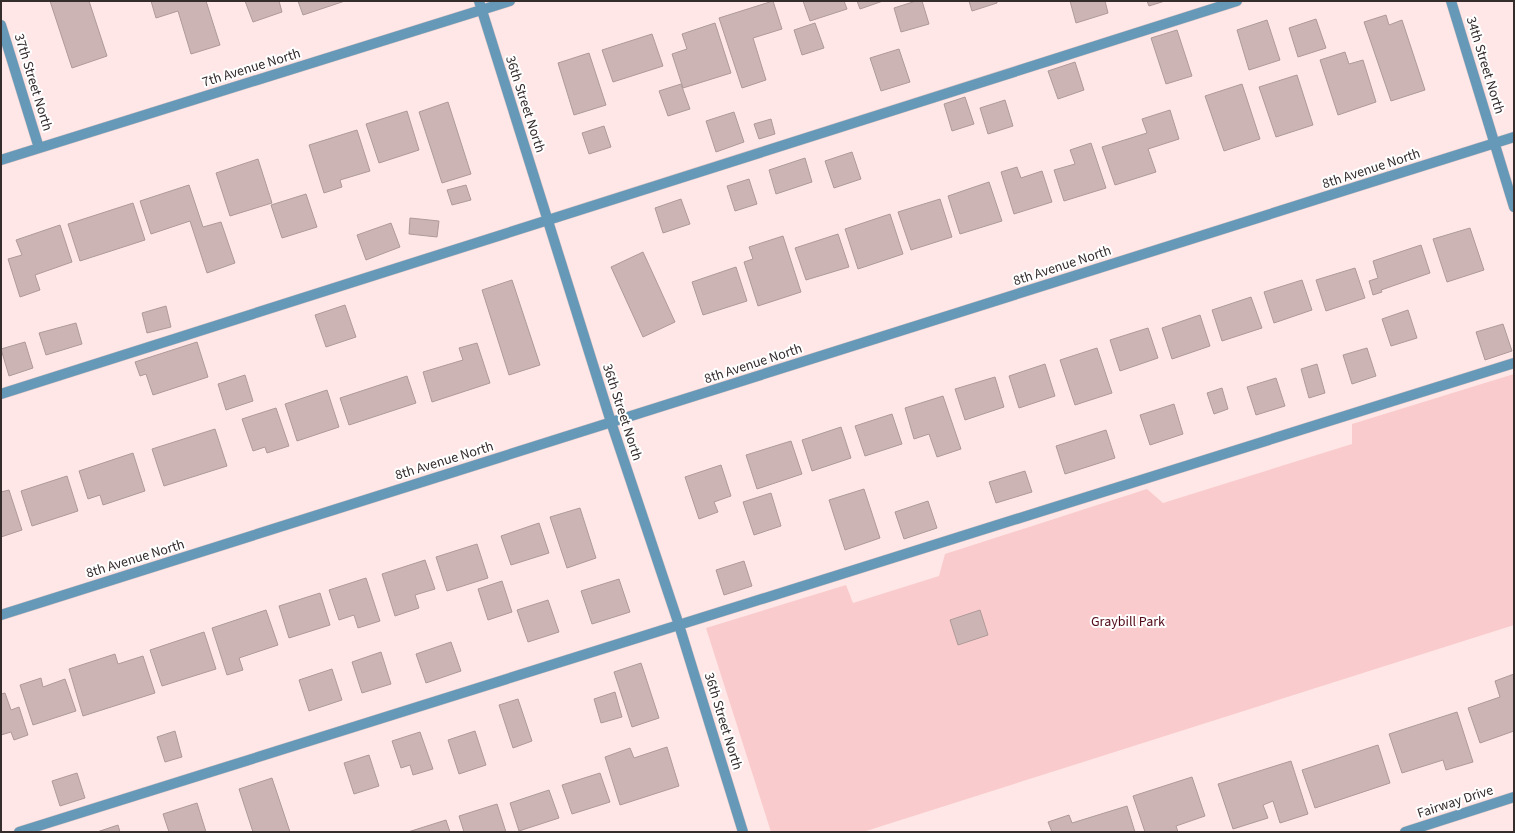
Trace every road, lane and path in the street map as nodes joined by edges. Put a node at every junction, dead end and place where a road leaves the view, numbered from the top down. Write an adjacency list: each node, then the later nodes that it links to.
1 (510, 1): 4 (street, 7th Avenue North)
2 (1237, 1): 11 (street)
3 (1451, 1): 7 (street, 34th Street North)
4 (480, 6): 8 (street, 7th Avenue North); 11 (street, 36th Street North)
5 (1, 25): 8 (street, 37th Street North)
6 (1514, 137): 7 (street, 8th Avenue North)
7 (1495, 143): 10 (street, 34th Street North); 14 (street, 8th Avenue North)
8 (39, 148): 9 (street, 7th Avenue North)
9 (1, 160)
10 (1514, 207)
11 (548, 220): 13 (street); 14 (street, 36th Street North)
12 (1514, 362): 16 (street)
13 (1, 394)
14 (612, 422): 15 (street, 8th Avenue North); 16 (street, 36th Street North)
15 (1, 615)
16 (679, 625): 18 (street); 19 (street, 36th Street North)
17 (1514, 797): 20 (street, Fairway Drive)
18 (18, 832)
19 (742, 832)
20 (1405, 832)

